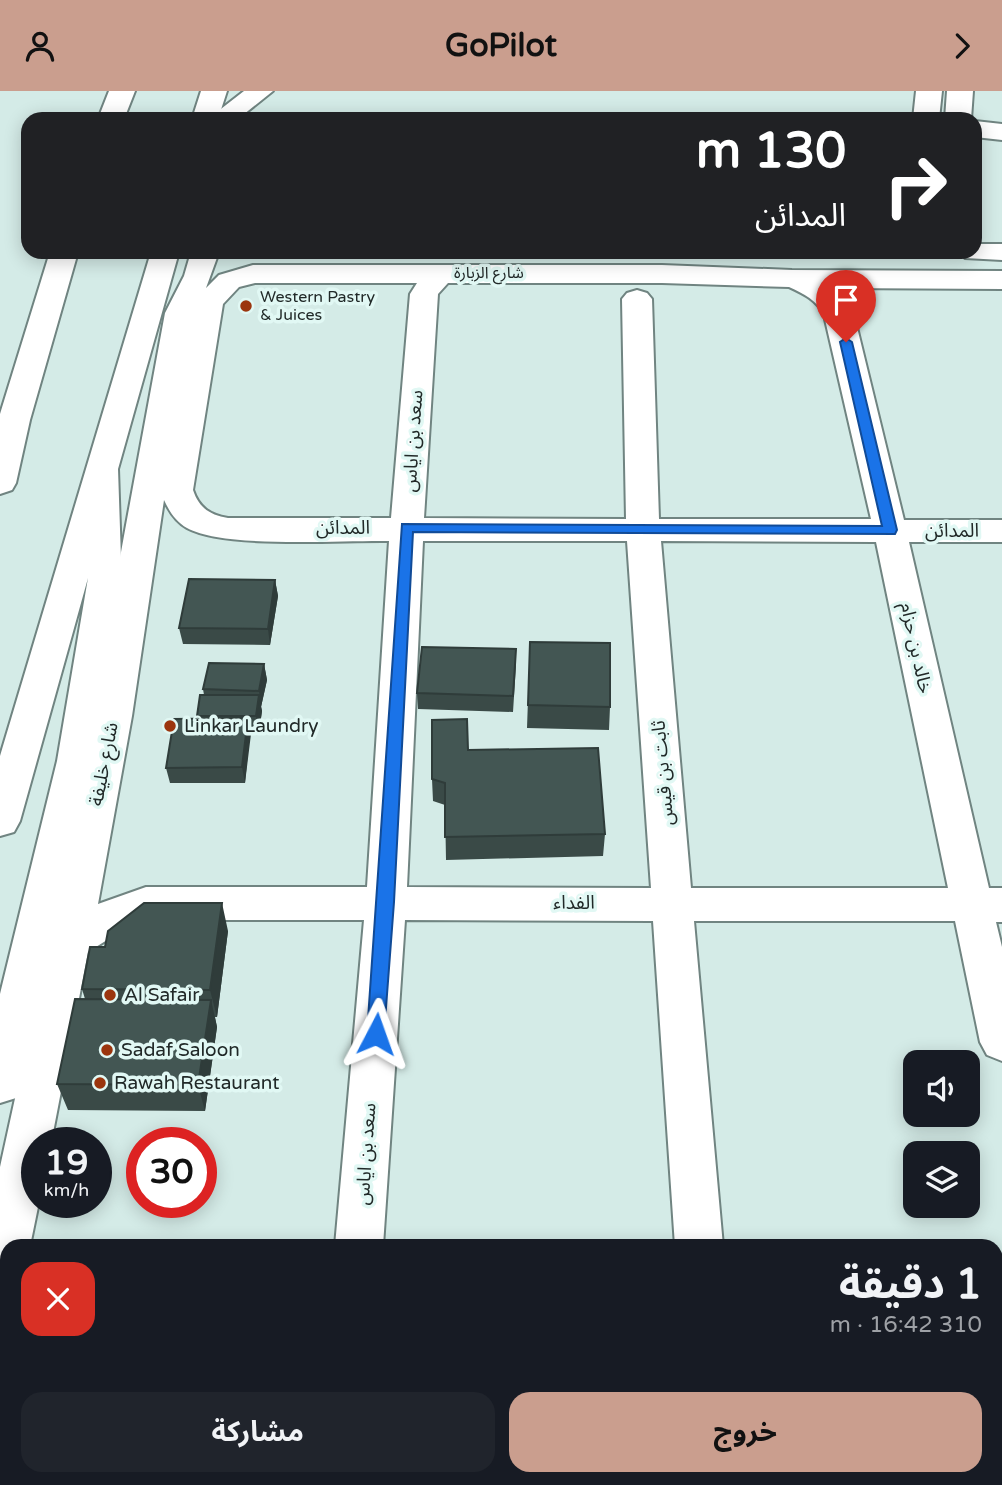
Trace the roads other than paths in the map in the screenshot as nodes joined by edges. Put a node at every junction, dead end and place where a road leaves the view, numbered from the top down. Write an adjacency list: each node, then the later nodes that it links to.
1 (122, 91): 6 (street)
2 (214, 91): 7 (street)
3 (929, 91): 9 (street)
4 (960, 91): 10 (street)
5 (256, 102): 8 (street)
6 (114, 112)
7 (207, 112)
8 (235, 112)
9 (927, 112)
10 (958, 112)
11 (982, 130): 12 (street)
12 (1002, 132)
13 (982, 252): 14 (street)
14 (1002, 252)
15 (62, 259): 24 (street)
16 (163, 259): 26 (street)
17 (225, 259): 19 (street)
18 (680, 259): 20 (street)
19 (203, 263): 34 (street, شارع خليفة)
20 (785, 265): 22 (street); 23 (street); 31 (street, خالد بن حزام)
21 (443, 273): 23 (street, شارع الزبارة); 28 (street, شارع الزبارة); 29 (street, سعد بن اياس)
22 (1002, 280)
23 (650, 287): 30 (street, ثابت بن قيس)
24 (14, 421): 25 (street); 27 (street)
25 (0, 453)
26 (103, 471): 33 (street); 41 (street)
27 (0, 483)
28 (191, 517): 29 (street, المدائن)
29 (407, 528): 30 (street, المدائن); 35 (street, سعد بن اياس)
30 (643, 530): 31 (street, المدائن); 37 (street, ثابت بن قيس)
31 (890, 530): 32 (street, المدائن); 38 (street, خالد بن حزام)
32 (1002, 531)
33 (0, 821)
34 (83, 876): 36 (street, الفداء); 39 (street, شارع خليفة)
35 (386, 902): 36 (street, الفداء); 37 (street, الفداء); 43 (street, سعد بن اياس)
36 (146, 903): 39 (street, الفداء)
37 (674, 904): 38 (street, الفداء); 44 (street, ثابت بن قيس)
38 (987, 905): 40 (street, خالد بن حزام)
39 (69, 943): 42 (street, شارع خليفة)
40 (1002, 1042)
41 (0, 1084)
42 (8, 1239)
43 (360, 1239)
44 (698, 1239)

